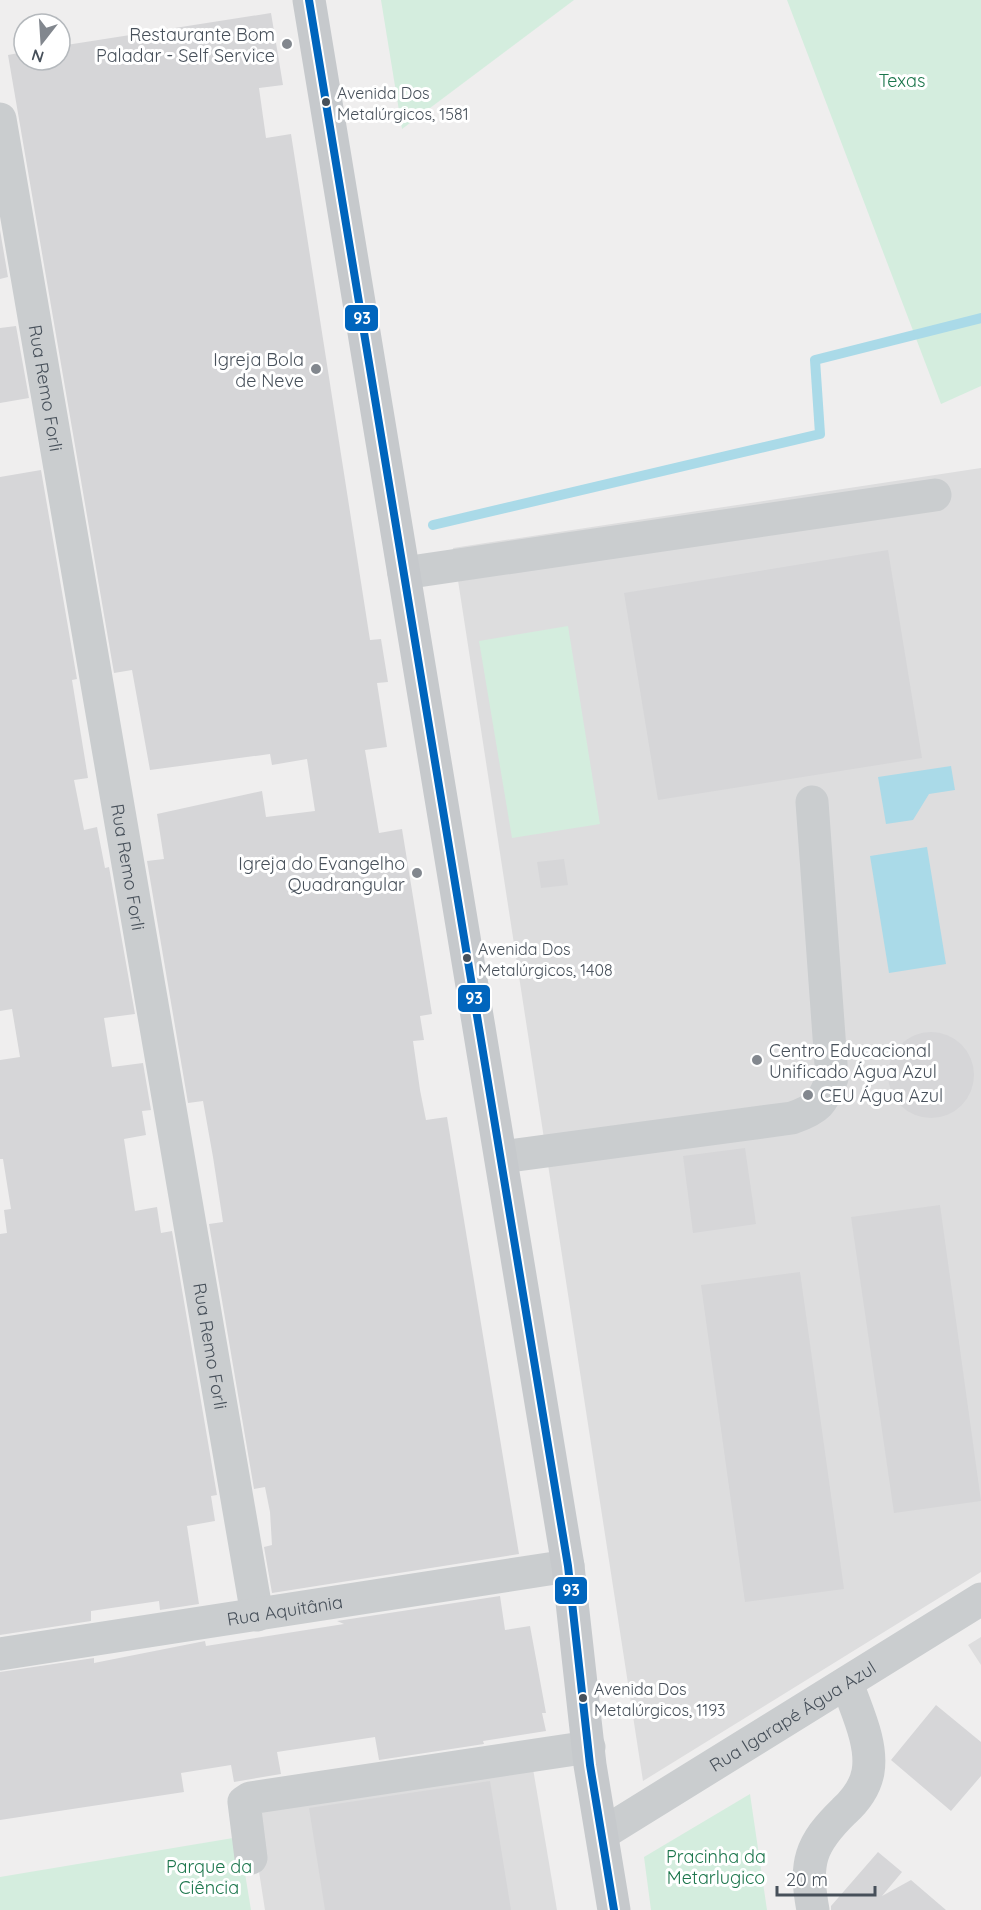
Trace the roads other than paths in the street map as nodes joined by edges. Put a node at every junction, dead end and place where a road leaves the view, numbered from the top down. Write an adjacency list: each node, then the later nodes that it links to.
1 (309, 0): 4 (main road)
2 (0, 119): 9 (street, Rua Remo Forli)
3 (935, 495): 4 (street)
4 (404, 573): 6 (main road)
5 (812, 802): 6 (street)
6 (501, 1157): 7 (main road)
7 (568, 1566): 9 (street, Rua Aquitânia); 12 (main road)
8 (981, 1599): 11 (street, Rua Igarapé Água Azul)
9 (257, 1615): 10 (street, Rua Aquitânia)
10 (0, 1654)
11 (847, 1683): 13 (street, Rua Igarapé Água Azul); 16 (street)
12 (588, 1747): 13 (main road); 14 (street)
13 (602, 1834): 15 (main road)
14 (251, 1858)
15 (614, 1910)
16 (813, 1910)

